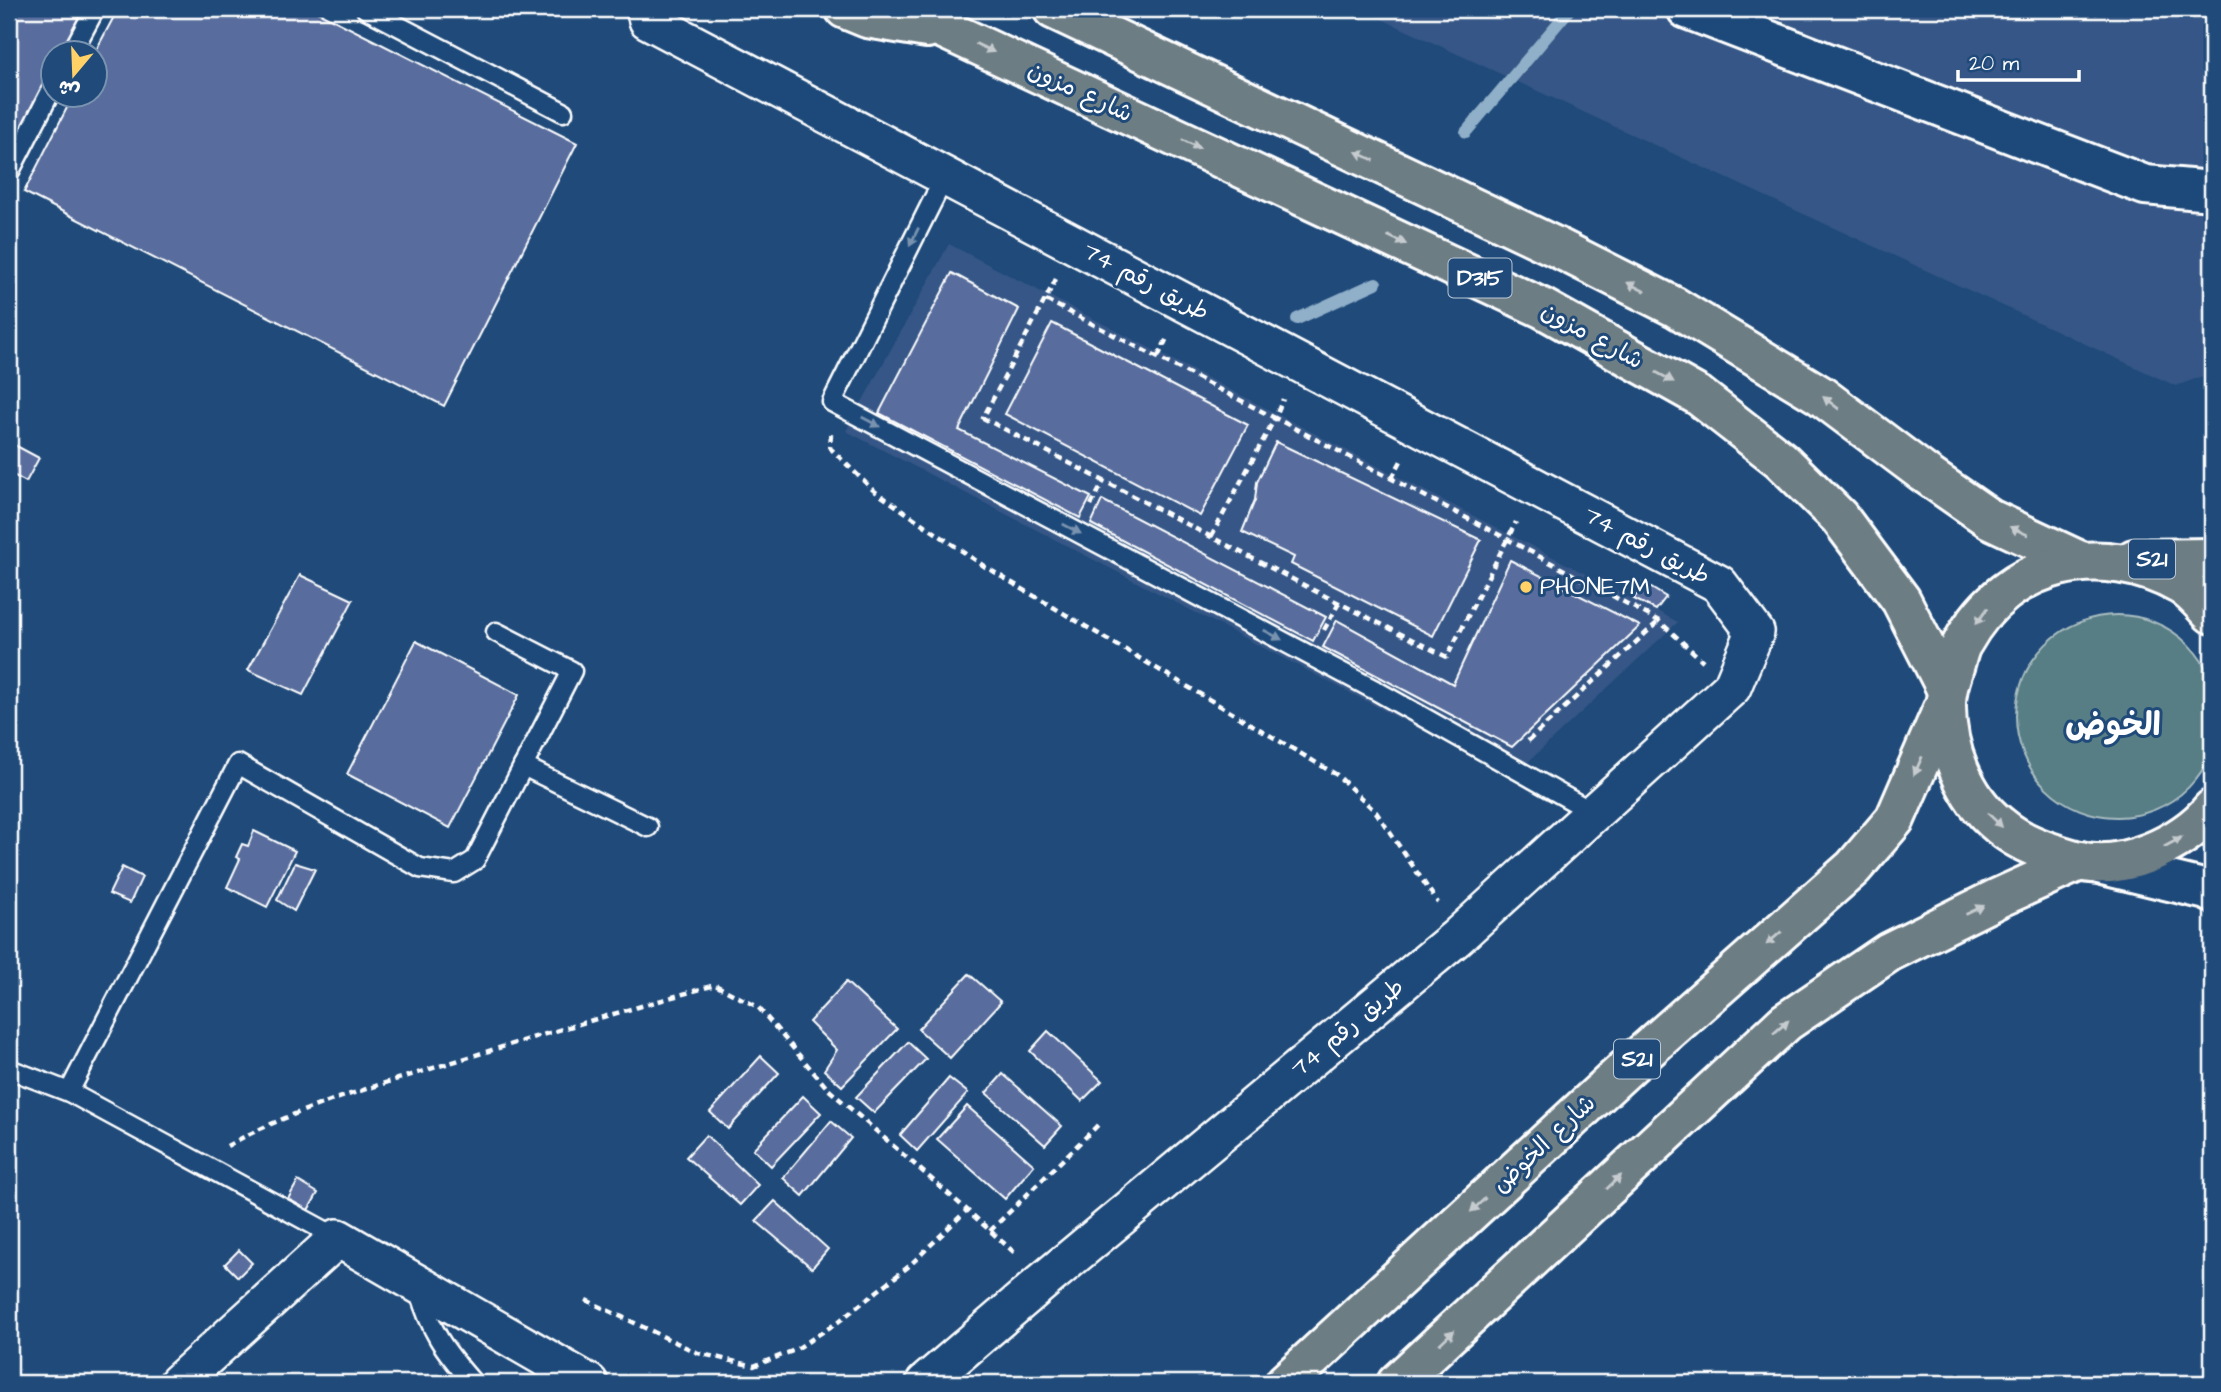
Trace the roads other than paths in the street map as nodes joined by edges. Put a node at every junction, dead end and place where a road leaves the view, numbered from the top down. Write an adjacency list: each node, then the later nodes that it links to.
1 (95, 9): 10 (lane)
2 (366, 9): 12 (lane)
3 (645, 9): 14 (street, طريق رقم 74)
4 (845, 9): 9 (main road)
5 (901, 9): 9 (main road, شارع مزون / D315)
6 (1053, 9): 8 (main road, D315)
7 (1687, 9): 15 (street)
8 (1099, 22): 17 (main road, D315, one-way to 8)
9 (948, 31): 20 (main road, شارع مزون / D315, one-way to 20)
10 (79, 38)
11 (42, 108): 13 (lane)
12 (563, 112)
13 (9, 173)
14 (945, 176): 23 (lane, one-way to 23); 23 (street, طريق رقم 74)
15 (2212, 191)
16 (2212, 558): 17 (main road, S21)
17 (2086, 560): 18 (main road, S21); 20 (main road, S21, one-way to 20)
18 (2212, 614)
19 (496, 632): 21 (lane)
20 (1946, 697): 25 (main road, S21, one-way to 25); 35 (main road, شارع الخوض / S21, one-way to 35)
21 (523, 766): 24 (lane); 28 (lane)
22 (2212, 809): 25 (main road, S21, one-way to 22)
23 (1594, 813): 34 (street, طريق رقم 74)
24 (648, 827)
25 (2087, 862): 26 (street); 36 (main road, S21, one-way to 25)
26 (2212, 893)
27 (9, 1069): 28 (lane)
28 (69, 1092): 29 (lane)
29 (338, 1238): 30 (street); 31 (street)
30 (417, 1284): 32 (lane); 33 (street)
31 (178, 1383)
32 (473, 1383)
33 (589, 1383)
34 (925, 1383)
35 (1284, 1383)
36 (1398, 1383)

